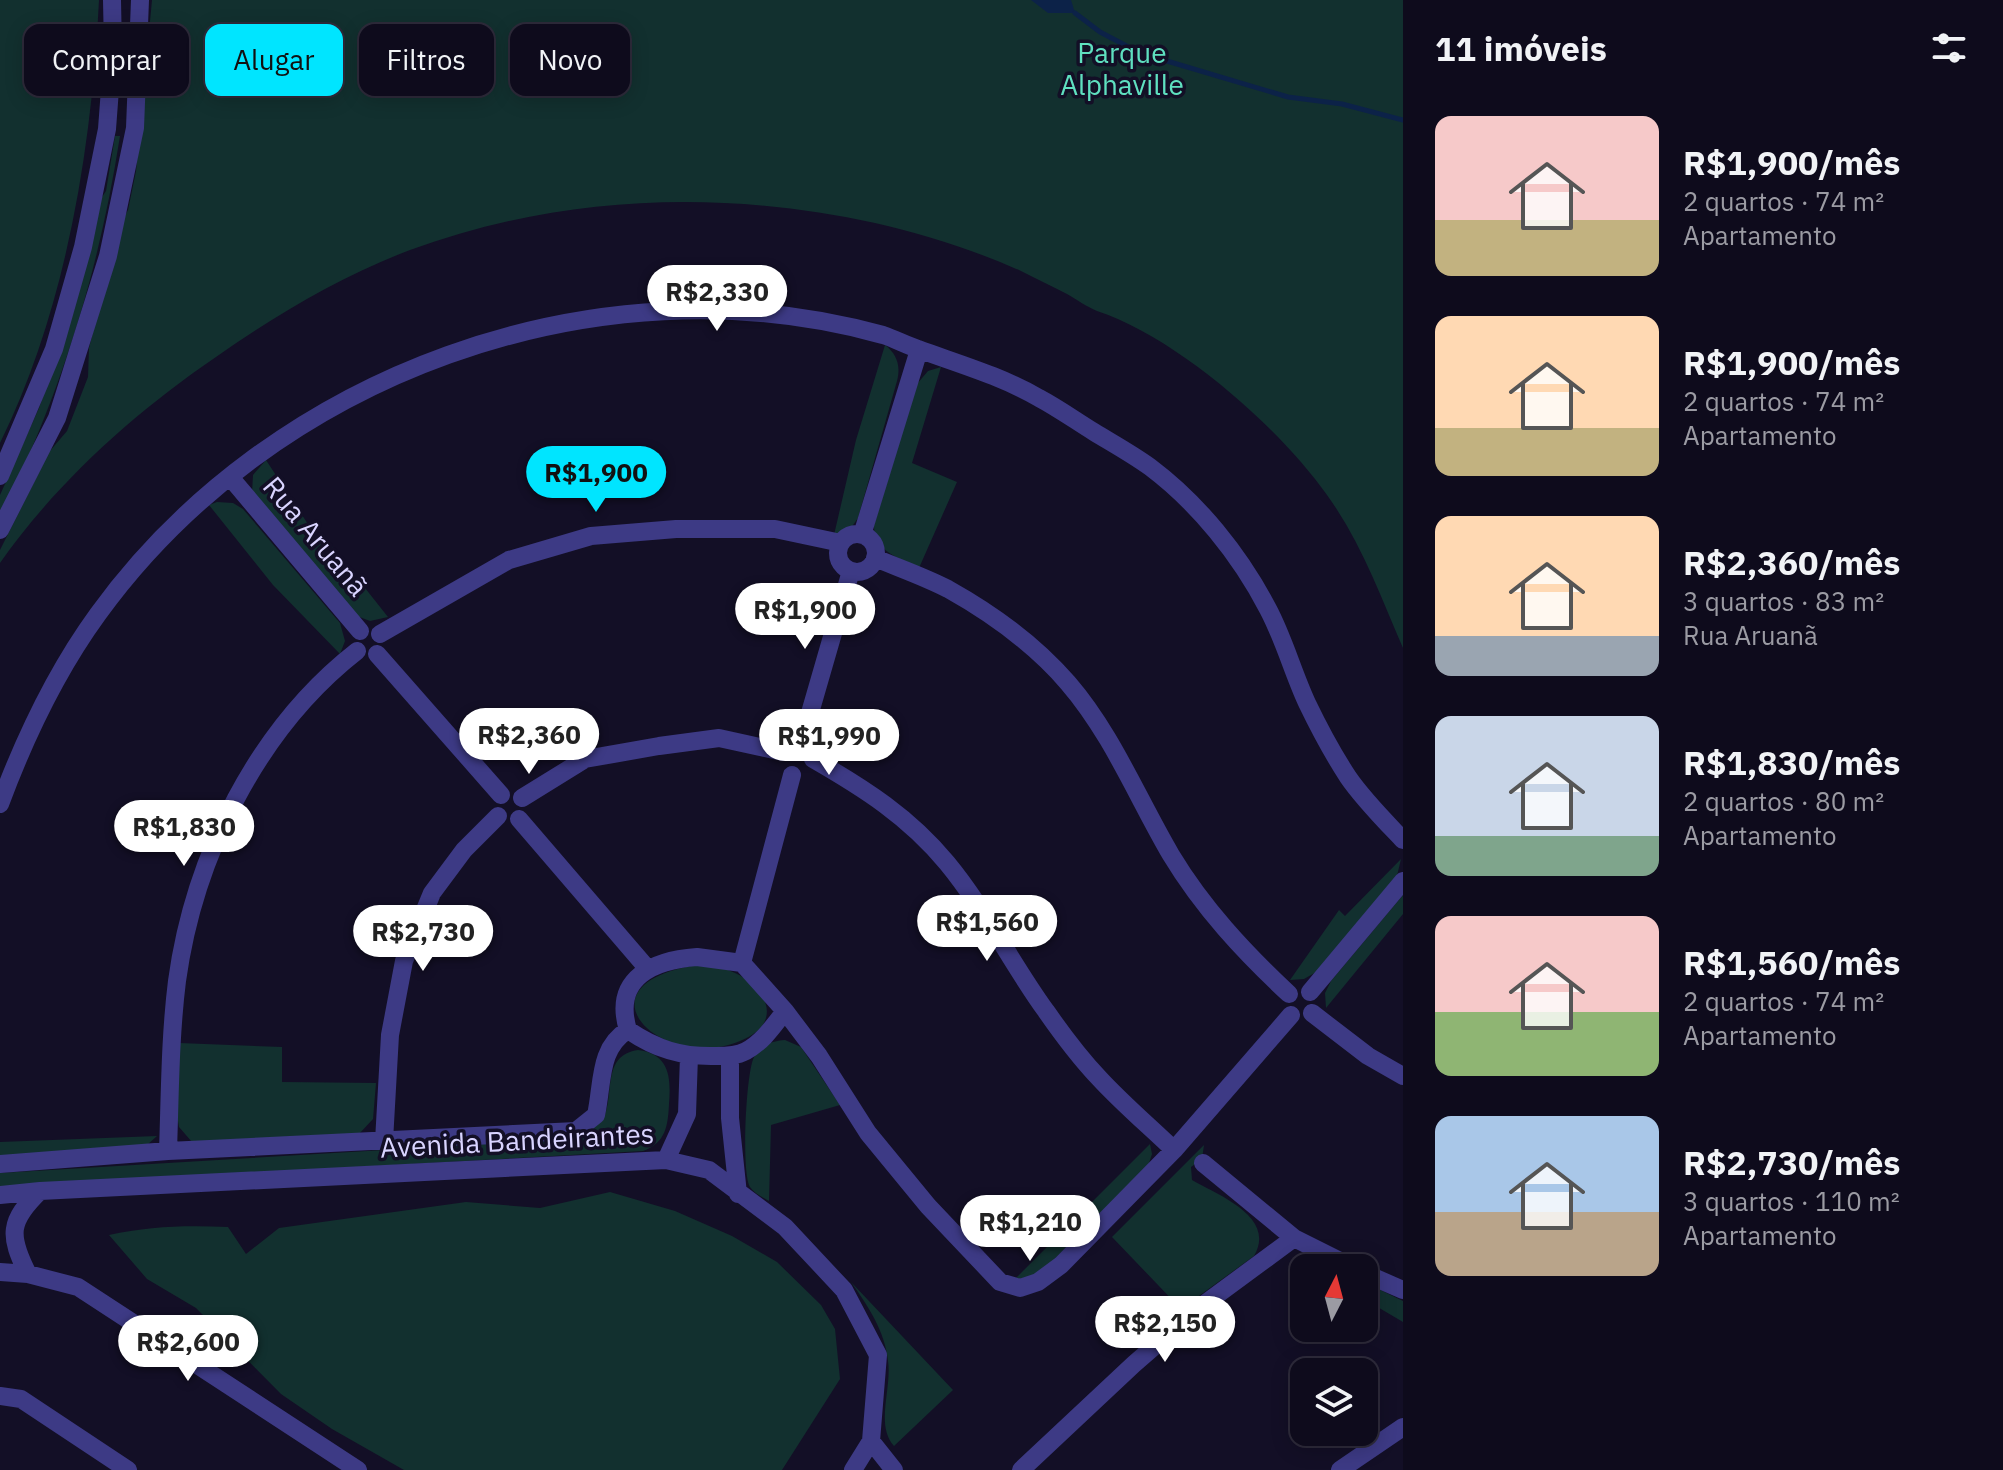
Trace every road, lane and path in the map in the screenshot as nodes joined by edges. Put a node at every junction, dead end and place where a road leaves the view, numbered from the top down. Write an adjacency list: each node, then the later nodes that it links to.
1 (112, 0): 4 (street)
2 (140, 0): 6 (street)
3 (919, 350): 5 (street); 7 (street); 24 (street)
4 (0, 476)
5 (230, 477): 11 (street, Rua Aruanã); 21 (street)
6 (0, 530)
7 (862, 535): 8 (street); 9 (street)
8 (841, 543): 10 (street); 12 (street)
9 (875, 558): 10 (street); 29 (street)
10 (851, 571): 15 (street)
11 (360, 631): 12 (street); 13 (street)
12 (380, 634): 14 (street)
13 (357, 651): 14 (street); 39 (street)
14 (377, 654): 19 (street)
15 (801, 744): 16 (street); 17 (street)
16 (783, 752): 18 (street); 20 (street)
17 (813, 759): 18 (street); 38 (street)
18 (792, 775): 26 (street)
19 (501, 795): 20 (street); 22 (street)
20 (522, 798): 23 (street)
21 (0, 804)
22 (498, 816): 23 (street); 37 (street)
23 (519, 819): 27 (street)
24 (1403, 840)
25 (1403, 881): 28 (street)
26 (742, 963): 27 (street); 30 (street)
27 (647, 968): 33 (street)
28 (1310, 992): 29 (street); 31 (street)
29 (1289, 994): 32 (street)
30 (785, 1011): 35 (street); 38 (street)
31 (1312, 1013): 32 (street); 36 (street)
32 (1291, 1015): 38 (street)
33 (628, 1030): 34 (street); 37 (street)
34 (689, 1056): 35 (street); 40 (street)
35 (730, 1056): 44 (street)
36 (1403, 1076)
37 (384, 1141): 39 (street)
38 (1174, 1150)
39 (168, 1151): 42 (street)
40 (666, 1160): 43 (street, Avenida Bandeirantes); 44 (street, Avenida Bandeirantes)
41 (1203, 1163): 46 (street)
42 (0, 1164)
43 (40, 1191): 45 (street, Avenida Bandeirantes); 49 (street)
44 (738, 1194): 54 (street, Avenida Bandeirantes)
45 (0, 1195)
46 (1294, 1238): 47 (street); 60 (street)
47 (1326, 1254)
48 (0, 1272): 49 (street)
49 (28, 1274): 57 (street)
50 (1378, 1279): 51 (street)
51 (1403, 1290)
52 (0, 1396): 56 (street)
53 (1403, 1427): 55 (street)
54 (871, 1441): 58 (street, Avenida Bandeirantes); 59 (street)
55 (1343, 1469)
56 (128, 1470)
57 (358, 1470)
58 (853, 1470)
59 (894, 1470)
60 (1021, 1470)

